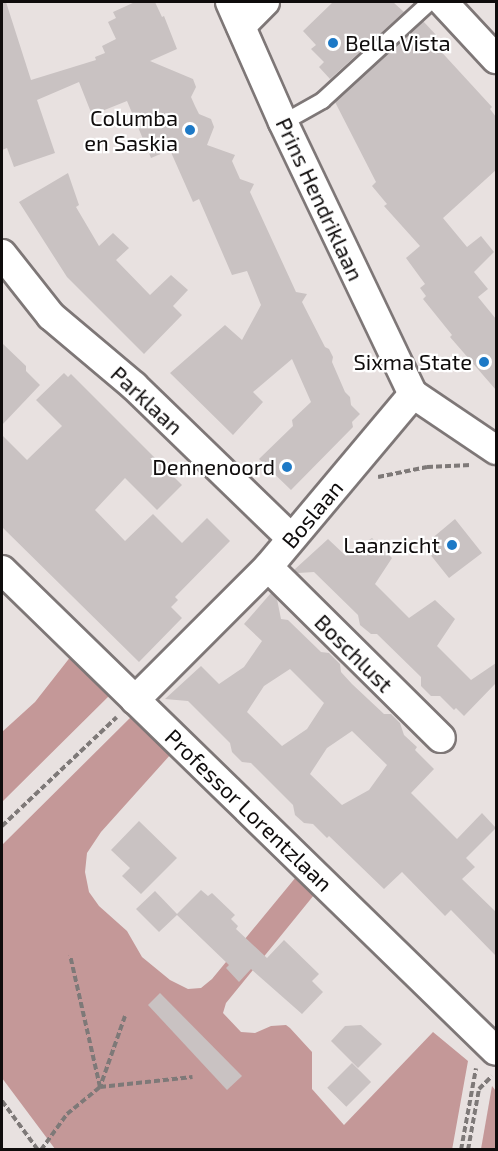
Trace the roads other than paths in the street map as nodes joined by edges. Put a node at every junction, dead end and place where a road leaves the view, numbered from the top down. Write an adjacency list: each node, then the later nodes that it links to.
1 (265, 2): 4 (street)
2 (429, 2): 6 (lane)
3 (443, 2): 5 (street)
4 (236, 14): 6 (street, Prins Hendriklaan)
5 (496, 59)
6 (283, 122): 8 (street, Prins Hendriklaan)
7 (2, 260): 10 (street, Parklaan)
8 (413, 394): 9 (street); 10 (street, Boslaan)
9 (487, 457)
10 (291, 538): 11 (street, Boslaan)
11 (268, 567): 13 (street, Boslaan); 14 (street, Boschlust)
12 (2, 570): 13 (street, Professor Lorentzlaan)
13 (135, 700): 15 (street, Professor Lorentzlaan)
14 (441, 738)
15 (496, 1055)

